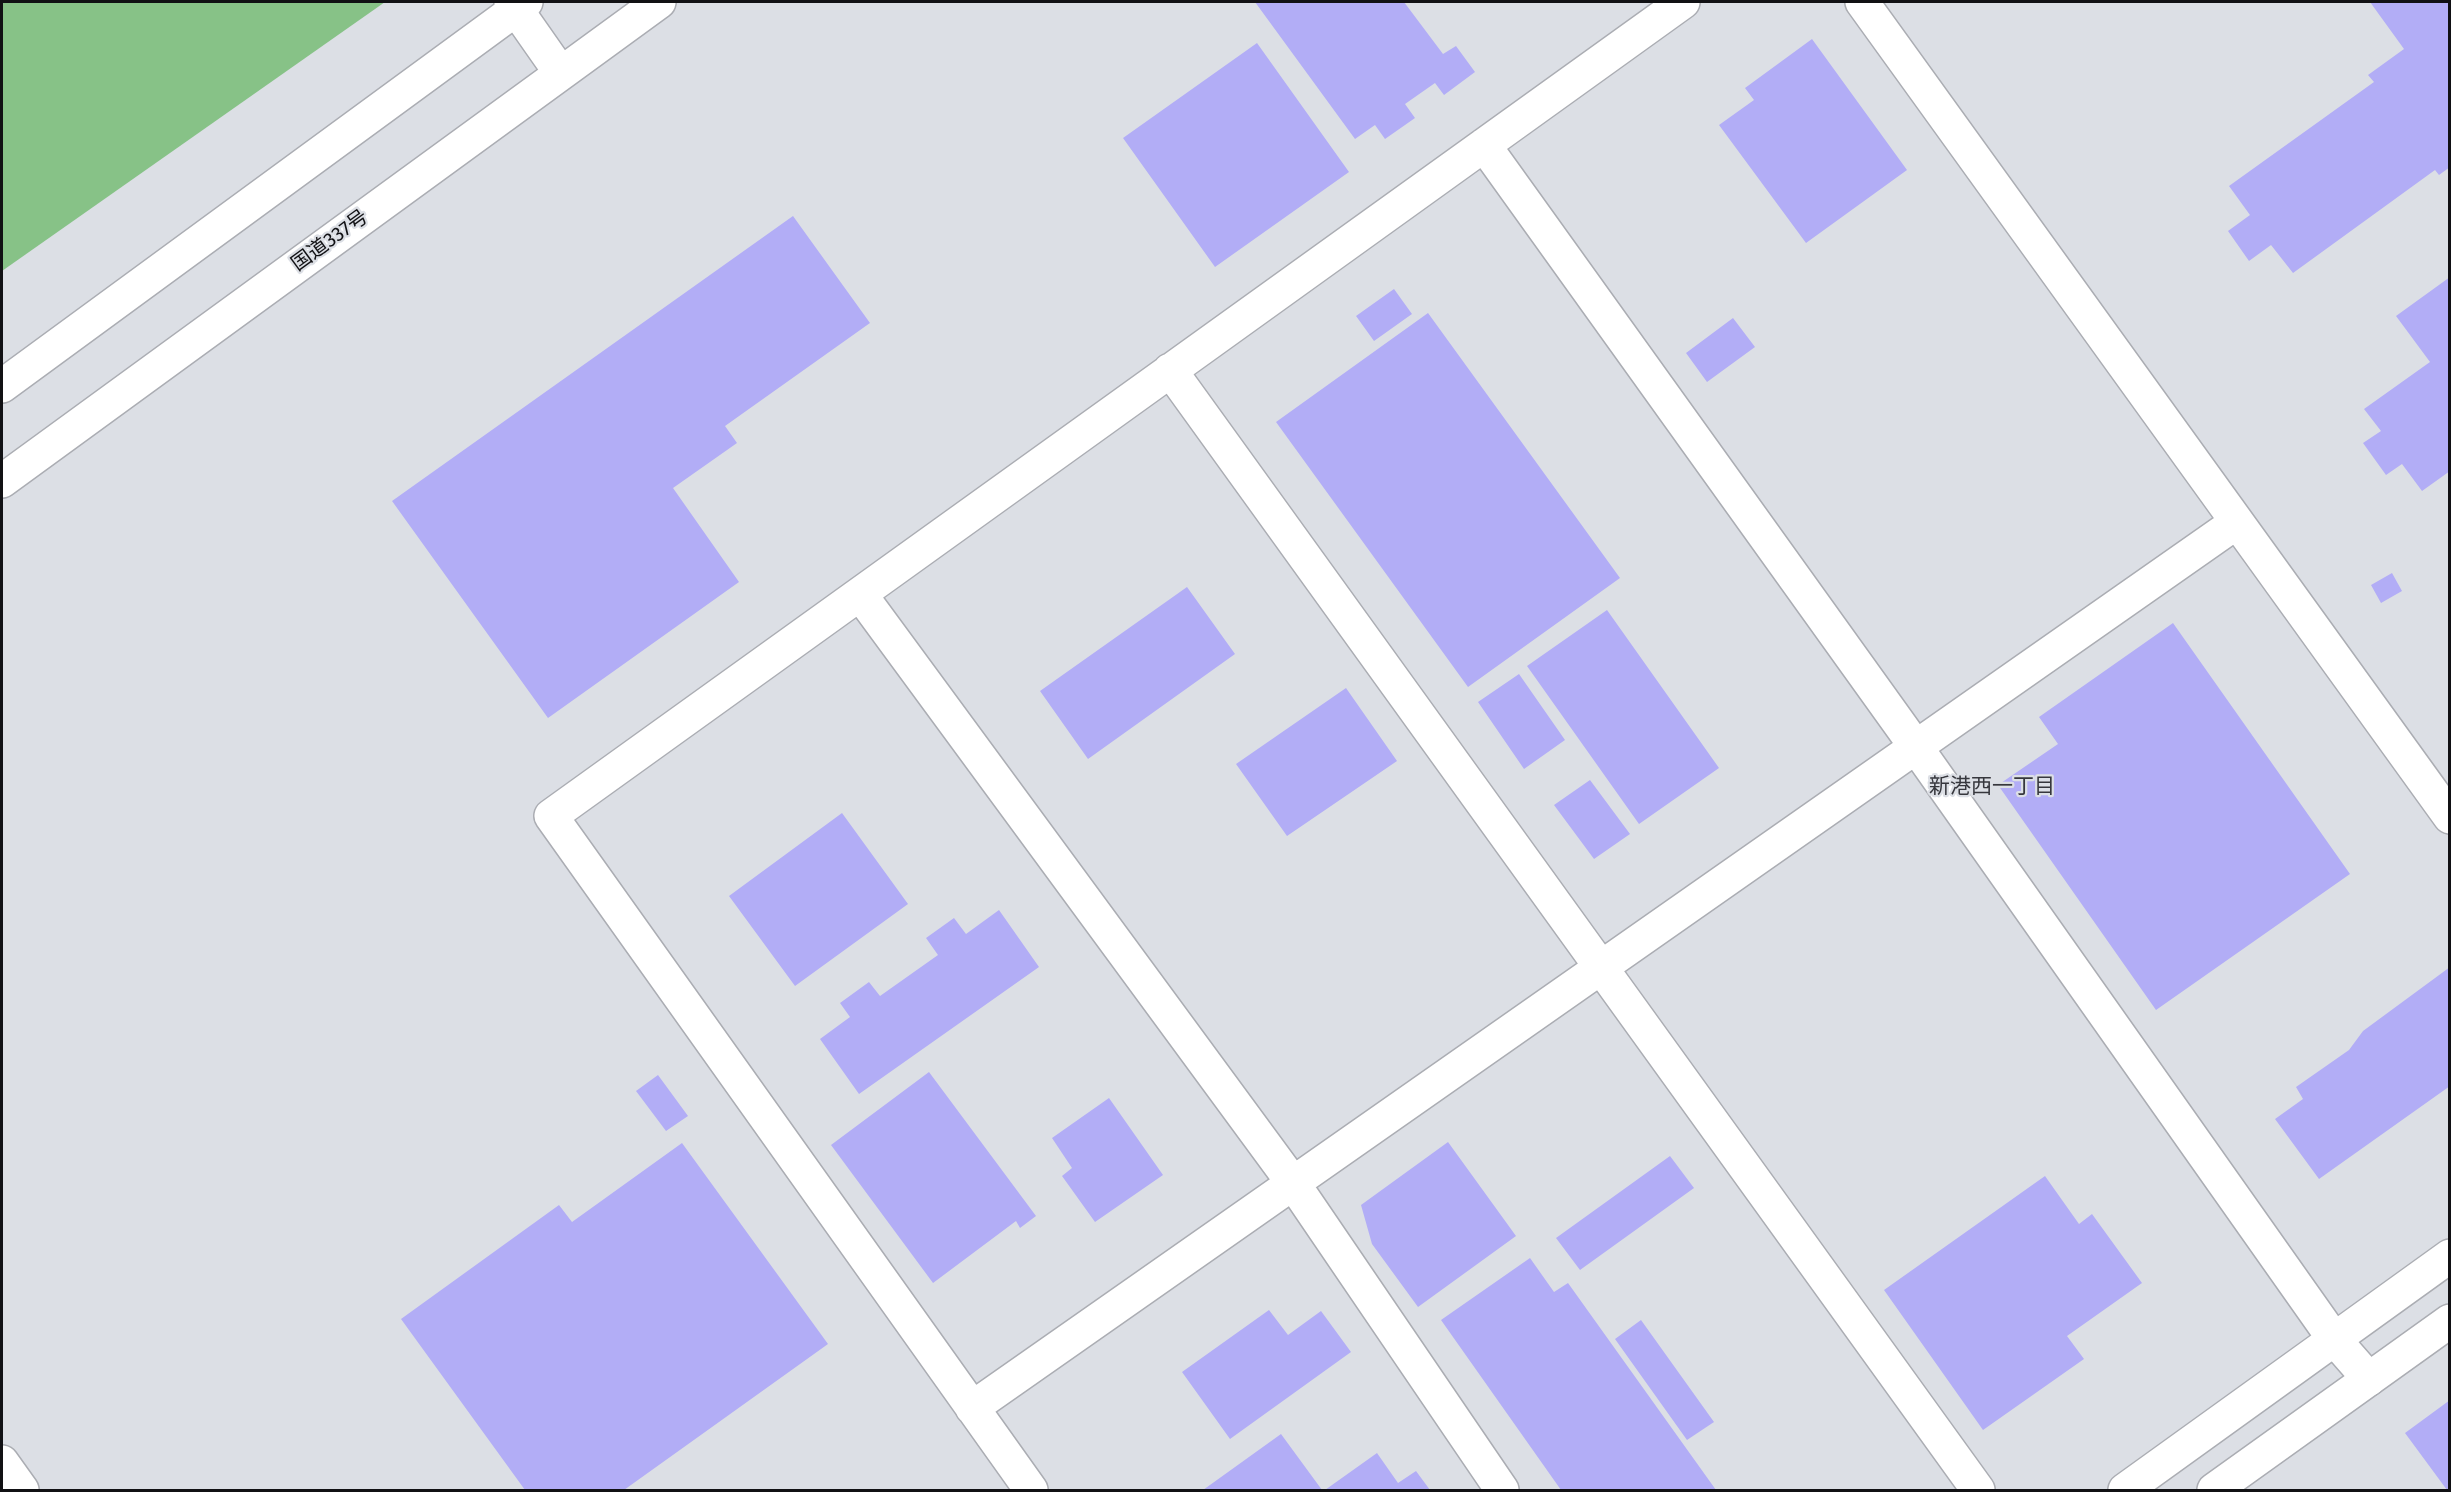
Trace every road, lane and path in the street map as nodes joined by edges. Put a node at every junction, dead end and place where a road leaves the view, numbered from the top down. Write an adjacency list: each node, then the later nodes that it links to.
1 (659, 2): 5 (main road, 国道337号)
2 (1683, 2): 6 (main road)
3 (1862, 2): 10 (main road)
4 (517, 4): 5 (main road); 8 (main road)
5 (560, 72): 9 (main road, 国道337号)
6 (1484, 145): 7 (main road); 12 (main road)
7 (1170, 370): 11 (main road); 14 (main road)
8 (2, 386)
9 (2, 481)
10 (2237, 522): 12 (main road); 13 (main road)
11 (860, 594): 15 (main road); 20 (main road)
12 (1916, 747): 14 (main road); 18 (main road)
13 (2450, 817)
14 (1600, 968): 15 (main road); 25 (main road)
15 (1293, 1183): 20 (main road); 24 (main road)
16 (2450, 1256): 18 (main road)
17 (2450, 1321): 19 (main road)
18 (2334, 1339): 19 (main road); 26 (main road)
19 (2369, 1379): 27 (main road)
20 (972, 1408): 23 (main road)
21 (2, 1462): 22 (main road)
22 (22, 1491)
23 (1031, 1491)
24 (1502, 1491)
25 (1978, 1491)
26 (2124, 1491)
27 (2214, 1491)

